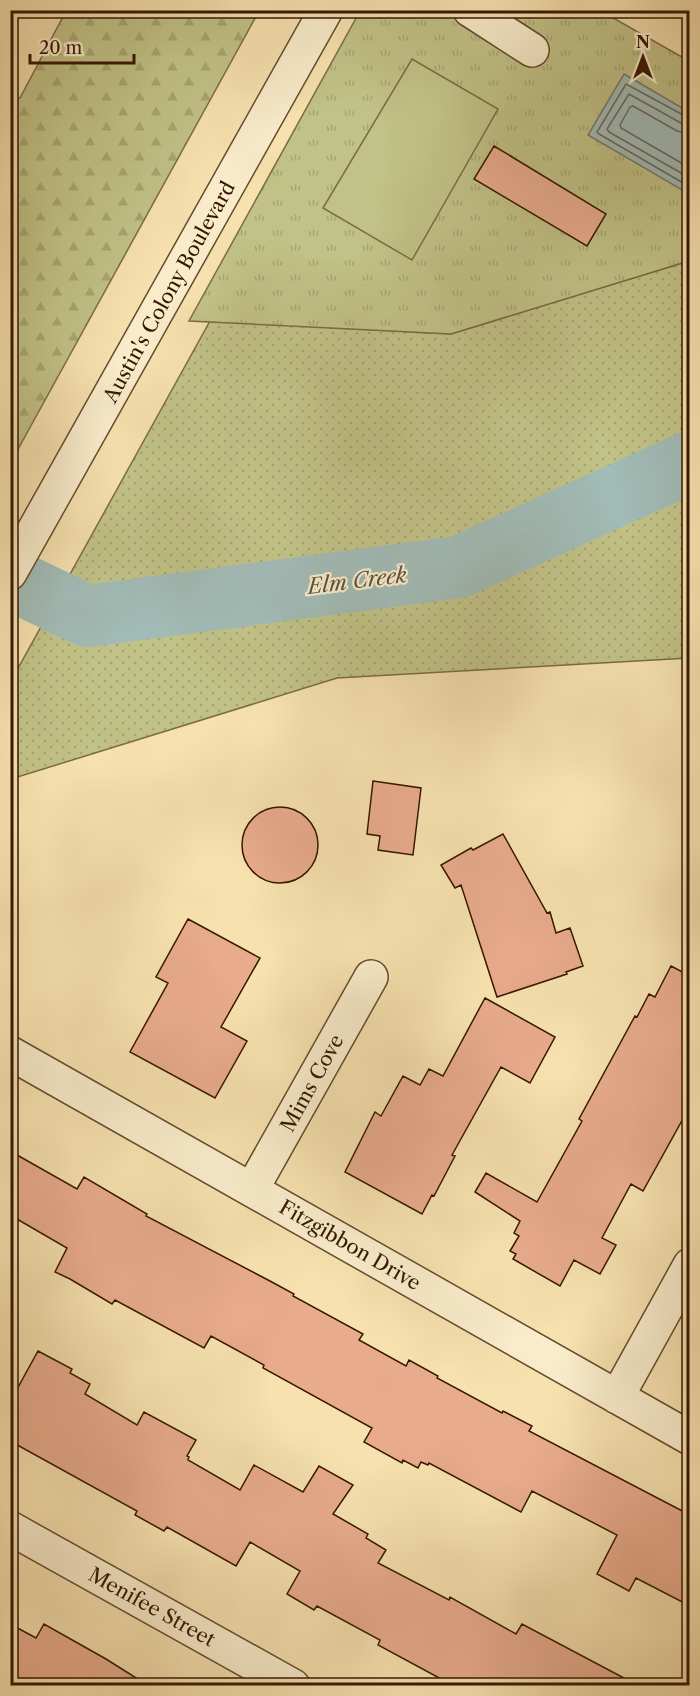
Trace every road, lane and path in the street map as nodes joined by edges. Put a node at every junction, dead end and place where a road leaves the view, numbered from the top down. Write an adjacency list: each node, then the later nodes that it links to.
1 (326, 10): 4 (street, Austin's Colony Boulevard)
2 (470, 10): 3 (street)
3 (532, 50)
4 (10, 573)
5 (371, 976): 7 (street, Mims Cove)
6 (10, 1053): 7 (street, Fitzgibbon Drive)
7 (252, 1190): 9 (street, Fitzgibbon Drive)
8 (690, 1265): 9 (street)
9 (617, 1397): 10 (street, Fitzgibbon Drive)
10 (690, 1438)
11 (10, 1528): 12 (street, Menifee Street)
12 (292, 1686)

